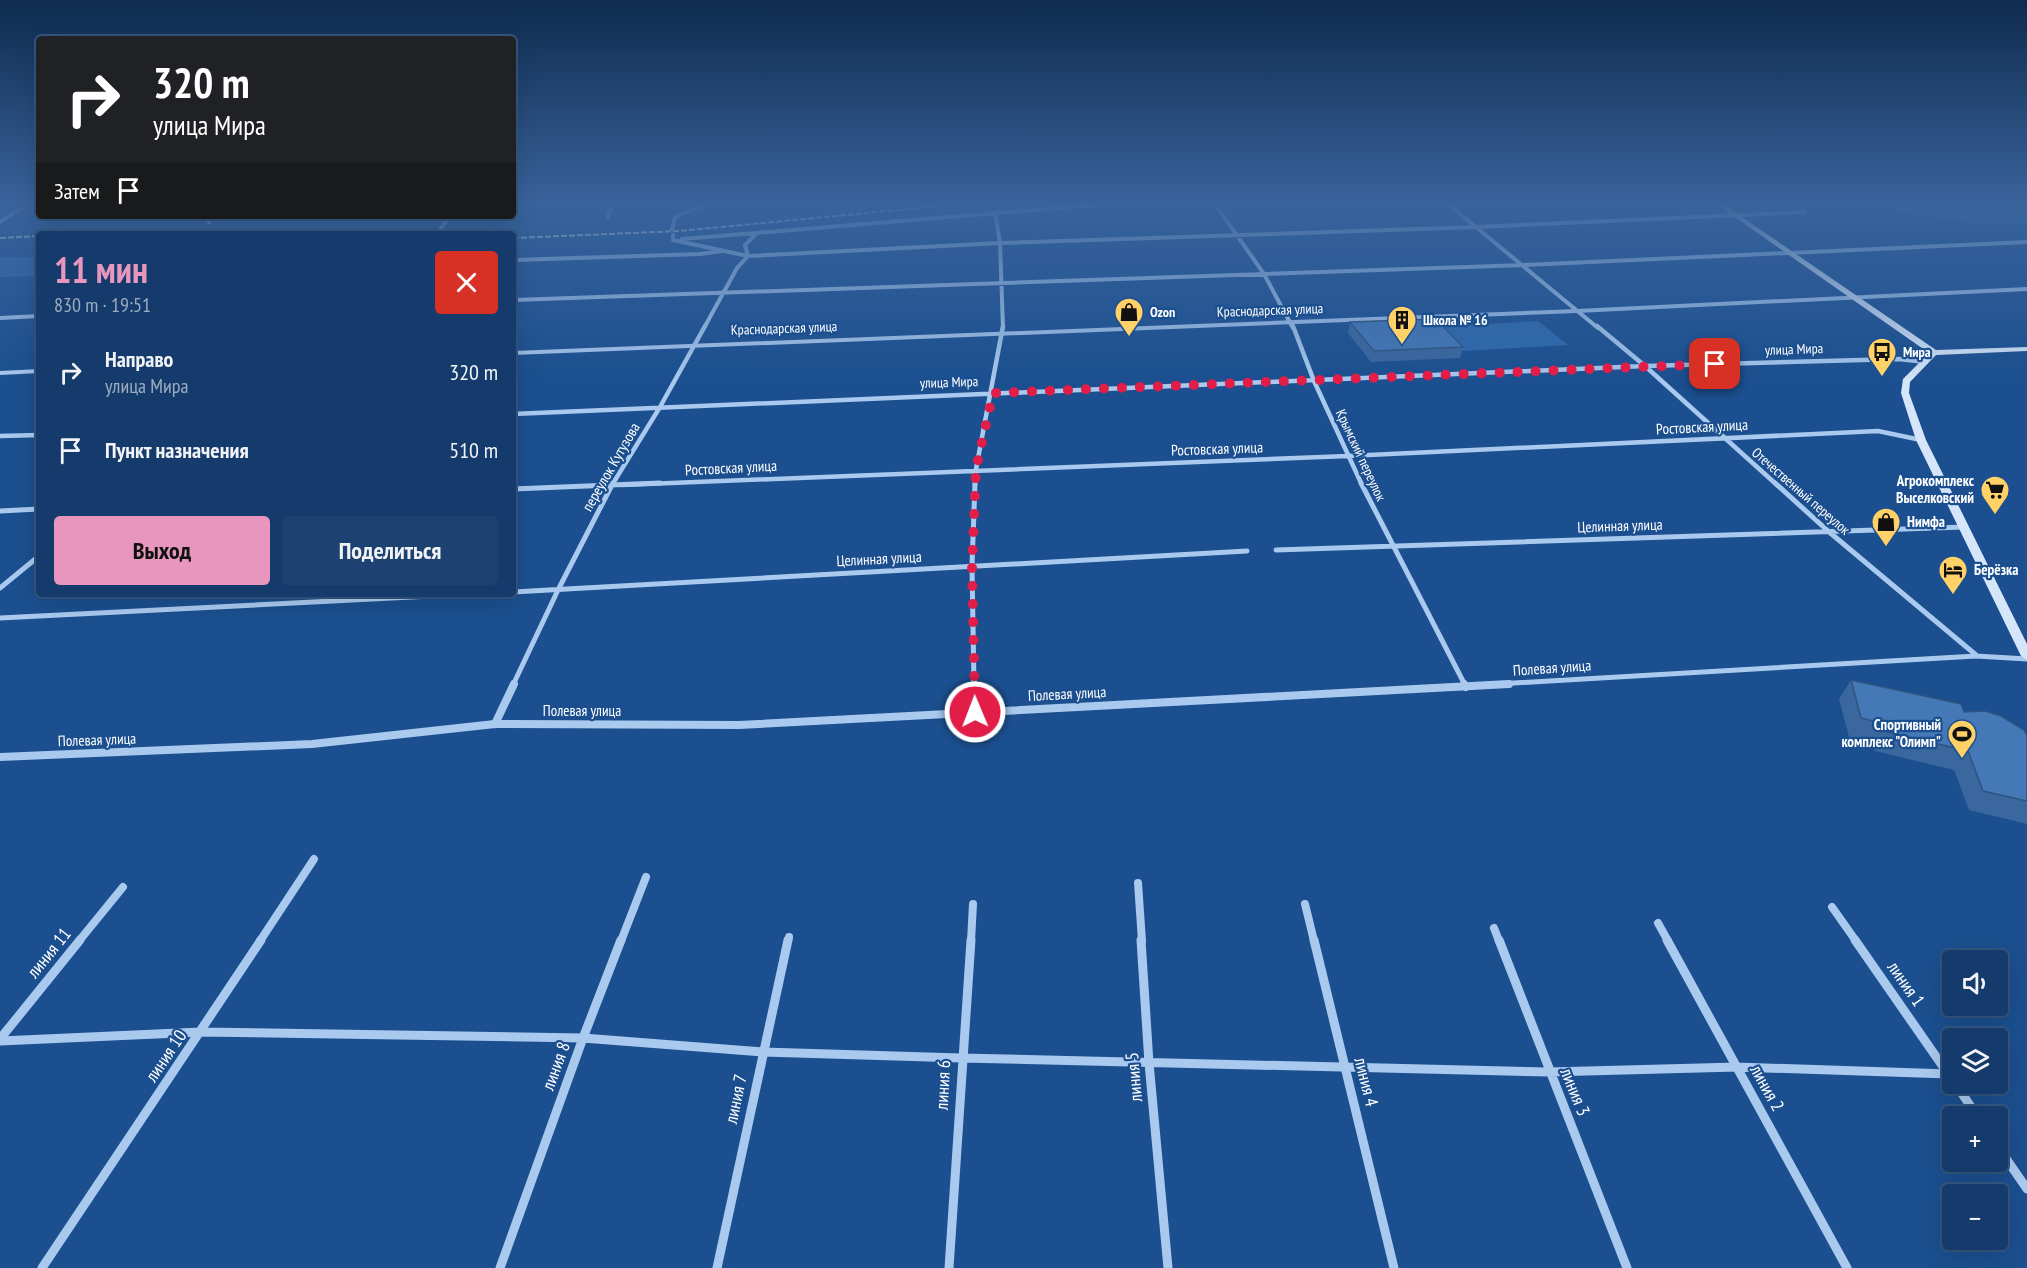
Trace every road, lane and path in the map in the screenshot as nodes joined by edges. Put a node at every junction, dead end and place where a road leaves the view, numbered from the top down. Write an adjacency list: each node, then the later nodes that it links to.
1 (741, 263): 10 (street, переулок Кутузова)
2 (1001, 263): 8 (street)
3 (1256, 263): 7 (street, Крымский переулок)
4 (1564, 263): 6 (street)
5 (1802, 263): 11 (main road)
6 (1524, 265): 7 (street); 13 (street, Отечественный переулок)
7 (1264, 274): 8 (street); 16 (street, Крымский переулок)
8 (1002, 283): 10 (street); 17 (street)
9 (2027, 289): 11 (street, Краснодарская улица)
10 (724, 292): 12 (street); 18 (street, переулок Кутузова)
11 (1851, 297): 13 (street, Краснодарская улица); 21 (main road)
12 (516, 300)
13 (1577, 311): 16 (street, Краснодарская улица); 23 (street, Отечественный переулок)
14 (36, 316): 15 (street)
15 (0, 318)
16 (1291, 322): 17 (street, Краснодарская улица); 26 (street, Крымский переулок)
17 (1003, 334): 18 (street, Краснодарская улица); 27 (street)
18 (693, 345): 20 (street, Краснодарская улица); 28 (street, переулок Кутузова)
19 (2027, 349): 21 (main road)
20 (516, 353)
21 (1934, 353): 22 (main road)
22 (1926, 362): 23 (street, улица Мира); 33 (main road)
23 (1645, 366): 26 (street, улица Мира); 32 (street, Отечественный переулок)
24 (36, 371): 25 (street)
25 (0, 373)
26 (1314, 381): 27 (street, улица Мира); 34 (street, Крымский переулок)
27 (993, 393): 28 (street, улица Мира); 35 (street)
28 (660, 407): 29 (street, улица Мира); 36 (street, переулок Кутузова)
29 (516, 414)
30 (36, 435): 31 (street)
31 (0, 436)
32 (1723, 438): 33 (street, Ростовская улица); 34 (street, Ростовская улица); 41 (street, Отечественный переулок)
33 (1921, 440): 40 (main road)
34 (1348, 456): 35 (street, Ростовская улица); 42 (street, Крымский переулок)
35 (976, 469): 36 (street, Ростовская улица); 46 (street)
36 (612, 485): 37 (street, Ростовская улица); 48 (street, переулок Кутузова)
37 (516, 489)
38 (36, 509): 39 (street)
39 (0, 511)
40 (1964, 527): 41 (street, Целинная улица); 53 (main road)
41 (1828, 531): 42 (street, Целинная улица); 52 (street, Отечественный переулок)
42 (1391, 546): 43 (street, Целинная улица); 54 (street, Крымский переулок)
43 (1276, 550)
44 (1247, 551): 46 (street, Целинная улица)
45 (36, 558): 47 (street)
46 (972, 566): 48 (street, Целинная улица); 55 (street)
47 (0, 588)
48 (558, 590): 49 (street, Целинная улица); 56 (street, переулок Кутузова)
49 (516, 592)
50 (412, 597): 51 (street)
51 (0, 618)
52 (1976, 656): 53 (street, Полевая улица); 54 (street, Полевая улица)
53 (2027, 657)
54 (1466, 687): 55 (street, Полевая улица)
55 (975, 712): 56 (street, Полевая улица)
56 (495, 724): 57 (street, Полевая улица)
57 (0, 757)
58 (314, 859): 68 (street, линия 10)
59 (646, 877): 69 (street, линия 8)
60 (1138, 883): 73 (street, линия 5)
61 (123, 887): 70 (street, линия 11)
62 (973, 904): 72 (street, линия 6)
63 (1305, 904): 76 (street, линия 4)
64 (1832, 907): 74 (street, линия 1)
65 (1658, 924): 75 (street, линия 2)
66 (1494, 928): 77 (street, линия 3)
67 (789, 937): 71 (street, линия 7)
68 (201, 1032): 69 (street); 70 (street); 81 (street, линия 10)
69 (583, 1038): 71 (street); 82 (street, линия 8)
70 (0, 1040)
71 (764, 1052): 72 (street); 83 (street, линия 7)
72 (961, 1058): 73 (street); 84 (street, линия 6)
73 (1149, 1063): 76 (street); 85 (street, линия 5)
74 (1942, 1065)
75 (1737, 1067): 77 (street); 78 (street); 88 (street, линия 2)
76 (1346, 1068): 77 (street); 86 (street, линия 4)
77 (1549, 1072): 87 (street, линия 3)
78 (1942, 1078)
79 (2008, 1161): 80 (street)
80 (2027, 1189)
81 (42, 1268)
82 (500, 1268)
83 (717, 1268)
84 (949, 1268)
85 (1168, 1268)
86 (1394, 1268)
87 (1627, 1268)
88 (1848, 1268)

